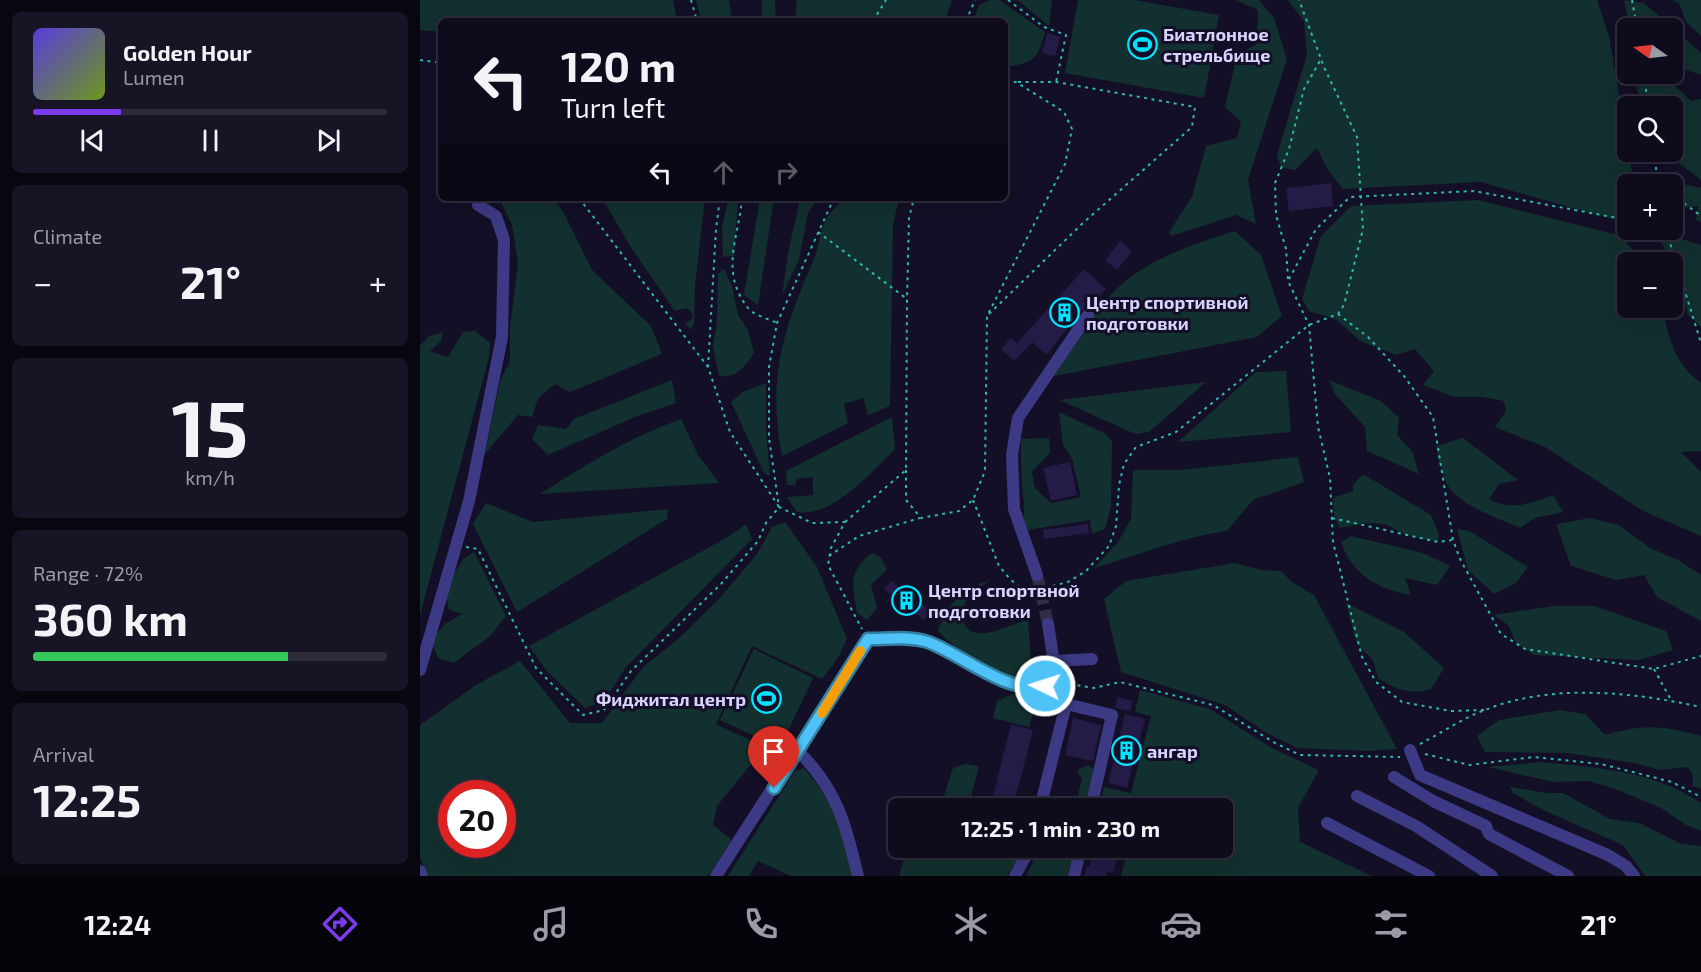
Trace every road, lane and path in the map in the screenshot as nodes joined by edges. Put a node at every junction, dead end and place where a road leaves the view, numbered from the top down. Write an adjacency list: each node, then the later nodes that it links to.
1 (691, 0): 7 (path)
2 (886, 0): 8 (path)
3 (975, 0): 9 (path)
4 (1008, 0): 16 (path)
5 (1299, 0): 11 (path)
6 (1632, 0): 10 (path)
7 (696, 18)
8 (875, 18)
9 (967, 18)
10 (1635, 18)
11 (1321, 59): 17 (path); 29 (path)
12 (420, 60): 13 (path)
13 (438, 63)
14 (1008, 82): 15 (path)
15 (1016, 82): 16 (path); 33 (path)
16 (1056, 82): 33 (path)
17 (1361, 196): 26 (path); 29 (path); 31 (path)
18 (581, 201): 37 (path)
19 (720, 201): 37 (path)
20 (741, 201): 34 (path)
21 (833, 201): 27 (path)
22 (913, 201): 30 (path)
23 (1683, 202): 25 (path)
24 (478, 205): 45 (street)
25 (1701, 216)
26 (1617, 218)
27 (818, 232): 30 (path); 34 (path)
28 (1669, 240): 36 (path)
29 (1288, 282): 35 (path)
30 (907, 299): 38 (path)
31 (1338, 314): 35 (path); 44 (path)
32 (1089, 315): 47 (street)
33 (987, 316): 39 (path)
34 (777, 323): 40 (path)
35 (1309, 325): 39 (path); 42 (path)
36 (1701, 343)
37 (708, 367): 40 (path)
38 (906, 470): 41 (path); 43 (path)
39 (973, 500): 41 (path)
40 (779, 507): 43 (path); 45 (path)
41 (921, 518): 46 (path)
42 (1332, 518): 44 (path); 59 (path)
43 (845, 522): 46 (path)
44 (1453, 540): 53 (path)
45 (456, 546): 54 (street)
46 (829, 556): 49 (path)
47 (1037, 575)
48 (1048, 624): 52 (street)
49 (868, 639): 55 (street); 61 (street)
50 (1701, 656): 53 (path)
51 (1092, 659): 52 (street)
52 (1055, 661): 55 (street)
53 (1654, 669): 56 (path)
54 (420, 670)
55 (1058, 684): 57 (street); 60 (path)
56 (1671, 700): 58 (path); 59 (path)
57 (1066, 704): 65 (street); 66 (street)
58 (1701, 707)
59 (1484, 710): 60 (path)
60 (1410, 750): 64 (path); 79 (street)
61 (798, 751): 72 (street); 73 (street)
62 (1394, 777): 78 (street)
63 (1357, 796): 77 (street)
64 (1701, 796)
65 (1042, 798)
66 (1093, 798)
67 (1327, 823): 76 (street)
68 (1024, 858): 74 (street)
69 (1079, 858): 75 (street)
70 (420, 871): 71 (street)
71 (422, 876)
72 (716, 876)
73 (858, 876)
74 (1014, 876)
75 (1074, 876)
76 (1429, 876)
77 (1491, 876)
78 (1568, 876)
79 (1634, 876)

